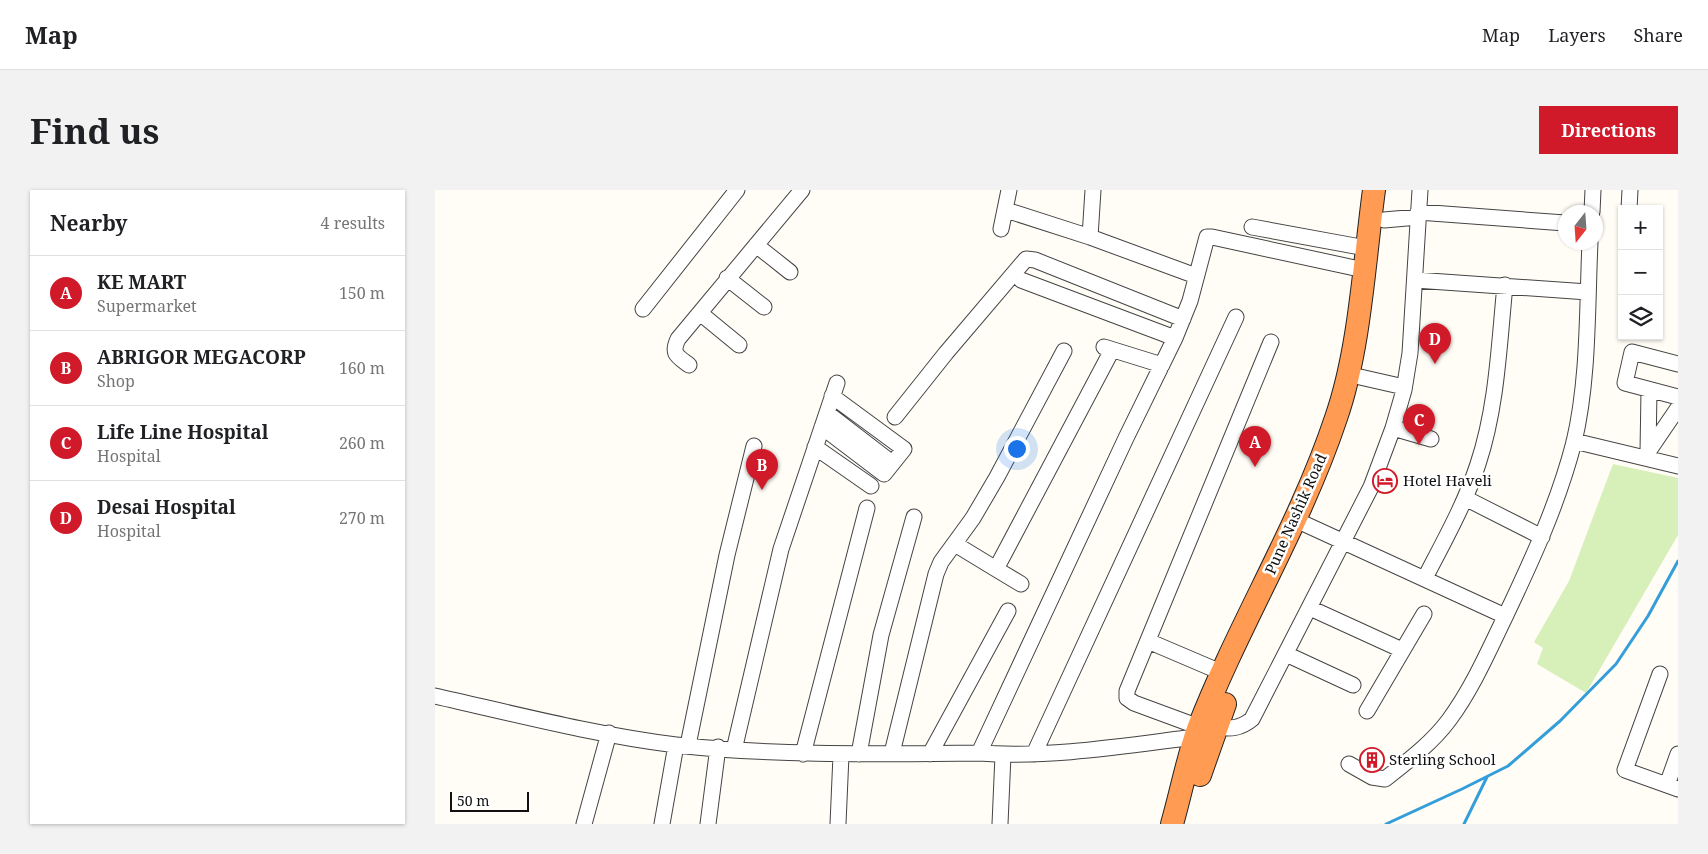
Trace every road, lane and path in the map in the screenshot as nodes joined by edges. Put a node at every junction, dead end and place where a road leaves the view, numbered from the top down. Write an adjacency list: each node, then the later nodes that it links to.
1 (737, 190): 30 (street)
2 (802, 190): 19 (street)
3 (1009, 190): 12 (street)
4 (1093, 190): 18 (street)
5 (1373, 190): 21 (highway, Pune Nashik Road)
6 (1387, 190): 14 (highway, Pune Nashik Road)
7 (1420, 190): 13 (street)
8 (1593, 190): 10 (street)
9 (1630, 190): 11 (street)
10 (1592, 205)
11 (1629, 205)
12 (1006, 210): 17 (street); 18 (street)
13 (1418, 214): 14 (street); 15 (street); 26 (street)
14 (1384, 220): 41 (highway, Pune Nashik Road)
15 (1558, 223)
16 (1252, 227): 21 (street)
17 (1001, 229)
18 (1091, 237): 23 (street)
19 (756, 245): 22 (street); 24 (street)
20 (1590, 250): 28 (street)
21 (1365, 259): 23 (street); 61 (highway, Pune Nashik Road)
22 (790, 272)
23 (1196, 276): 33 (street)
24 (727, 278): 29 (street); 31 (street)
25 (1021, 280): 34 (street)
26 (1415, 280): 27 (street); 42 (street)
27 (1505, 286): 28 (street); 58 (street)
28 (1588, 292): 51 (street)
29 (764, 307)
30 (643, 309)
31 (699, 313): 36 (street); 39 (street)
32 (1236, 317): 90 (street)
33 (1183, 319): 34 (street); 47 (street)
34 (1175, 338): 40 (street)
35 (1271, 342): 72 (street)
36 (739, 345)
37 (1064, 351): 64 (street)
38 (1678, 364): 43 (street)
39 (689, 365)
40 (1162, 365): 65 (street); 86 (street)
41 (1360, 377): 42 (street); 61 (highway, Pune Nashik Road)
42 (1404, 387): 49 (street)
43 (1649, 390): 44 (street); 54 (street)
44 (1678, 397)
45 (1678, 408): 54 (street)
46 (827, 413): 48 (street); 55 (street); 55 (street)
47 (895, 417)
48 (822, 428): 53 (street); 55 (street)
49 (1393, 428): 50 (street); 63 (street)
50 (1431, 439)
51 (1574, 441): 54 (street); 62 (street)
52 (754, 446): 82 (street)
53 (815, 447): 57 (street); 84 (street)
54 (1646, 455): 56 (street)
55 (892, 463)
56 (1678, 466)
57 (871, 486)
58 (1465, 498): 62 (street); 66 (street)
59 (867, 508): 87 (street)
60 (913, 517): 88 (street)
61 (1302, 523): 63 (street); 75 (highway, Pune Nashik Road); 80 (highway, Pune Nashik Road)
62 (1542, 537): 71 (street)
63 (1343, 541): 66 (street); 68 (street)
64 (955, 544): 65 (street); 85 (street)
65 (996, 569): 67 (street)
66 (1425, 578): 71 (street)
67 (1021, 584)
68 (1311, 608): 73 (street); 74 (street)
69 (1008, 611): 89 (street)
70 (1424, 614): 73 (street)
71 (1505, 616): 94 (street)
72 (1148, 641): 75 (street); 80 (street)
73 (1402, 650): 79 (street)
74 (1287, 654): 77 (street); 80 (street)
75 (1223, 673): 80 (highway, Pune Nashik Road)
76 (1660, 674): 95 (street)
77 (1353, 686)
78 (435, 696): 81 (street)
79 (1367, 711)
80 (1204, 730): 90 (street); 101 (highway, Pune Nashik Road); 102 (highway, Pune Nashik Road)
81 (609, 733): 82 (street); 96 (street)
82 (682, 745): 83 (street); 97 (street)
83 (719, 747): 84 (street); 98 (street)
84 (734, 750): 87 (street)
85 (892, 753): 88 (street); 89 (street)
86 (979, 753): 89 (street); 93 (street)
87 (803, 754): 92 (street)
88 (859, 754): 92 (street)
89 (930, 754)
90 (1035, 754): 93 (street)
91 (1678, 754): 95 (street)
92 (841, 755): 99 (street)
93 (1003, 755): 100 (street)
94 (1349, 764)
95 (1672, 787)
96 (584, 824)
97 (661, 824)
98 (708, 824)
99 (838, 824)
100 (1000, 824)
101 (1172, 824)
102 (1187, 824)

